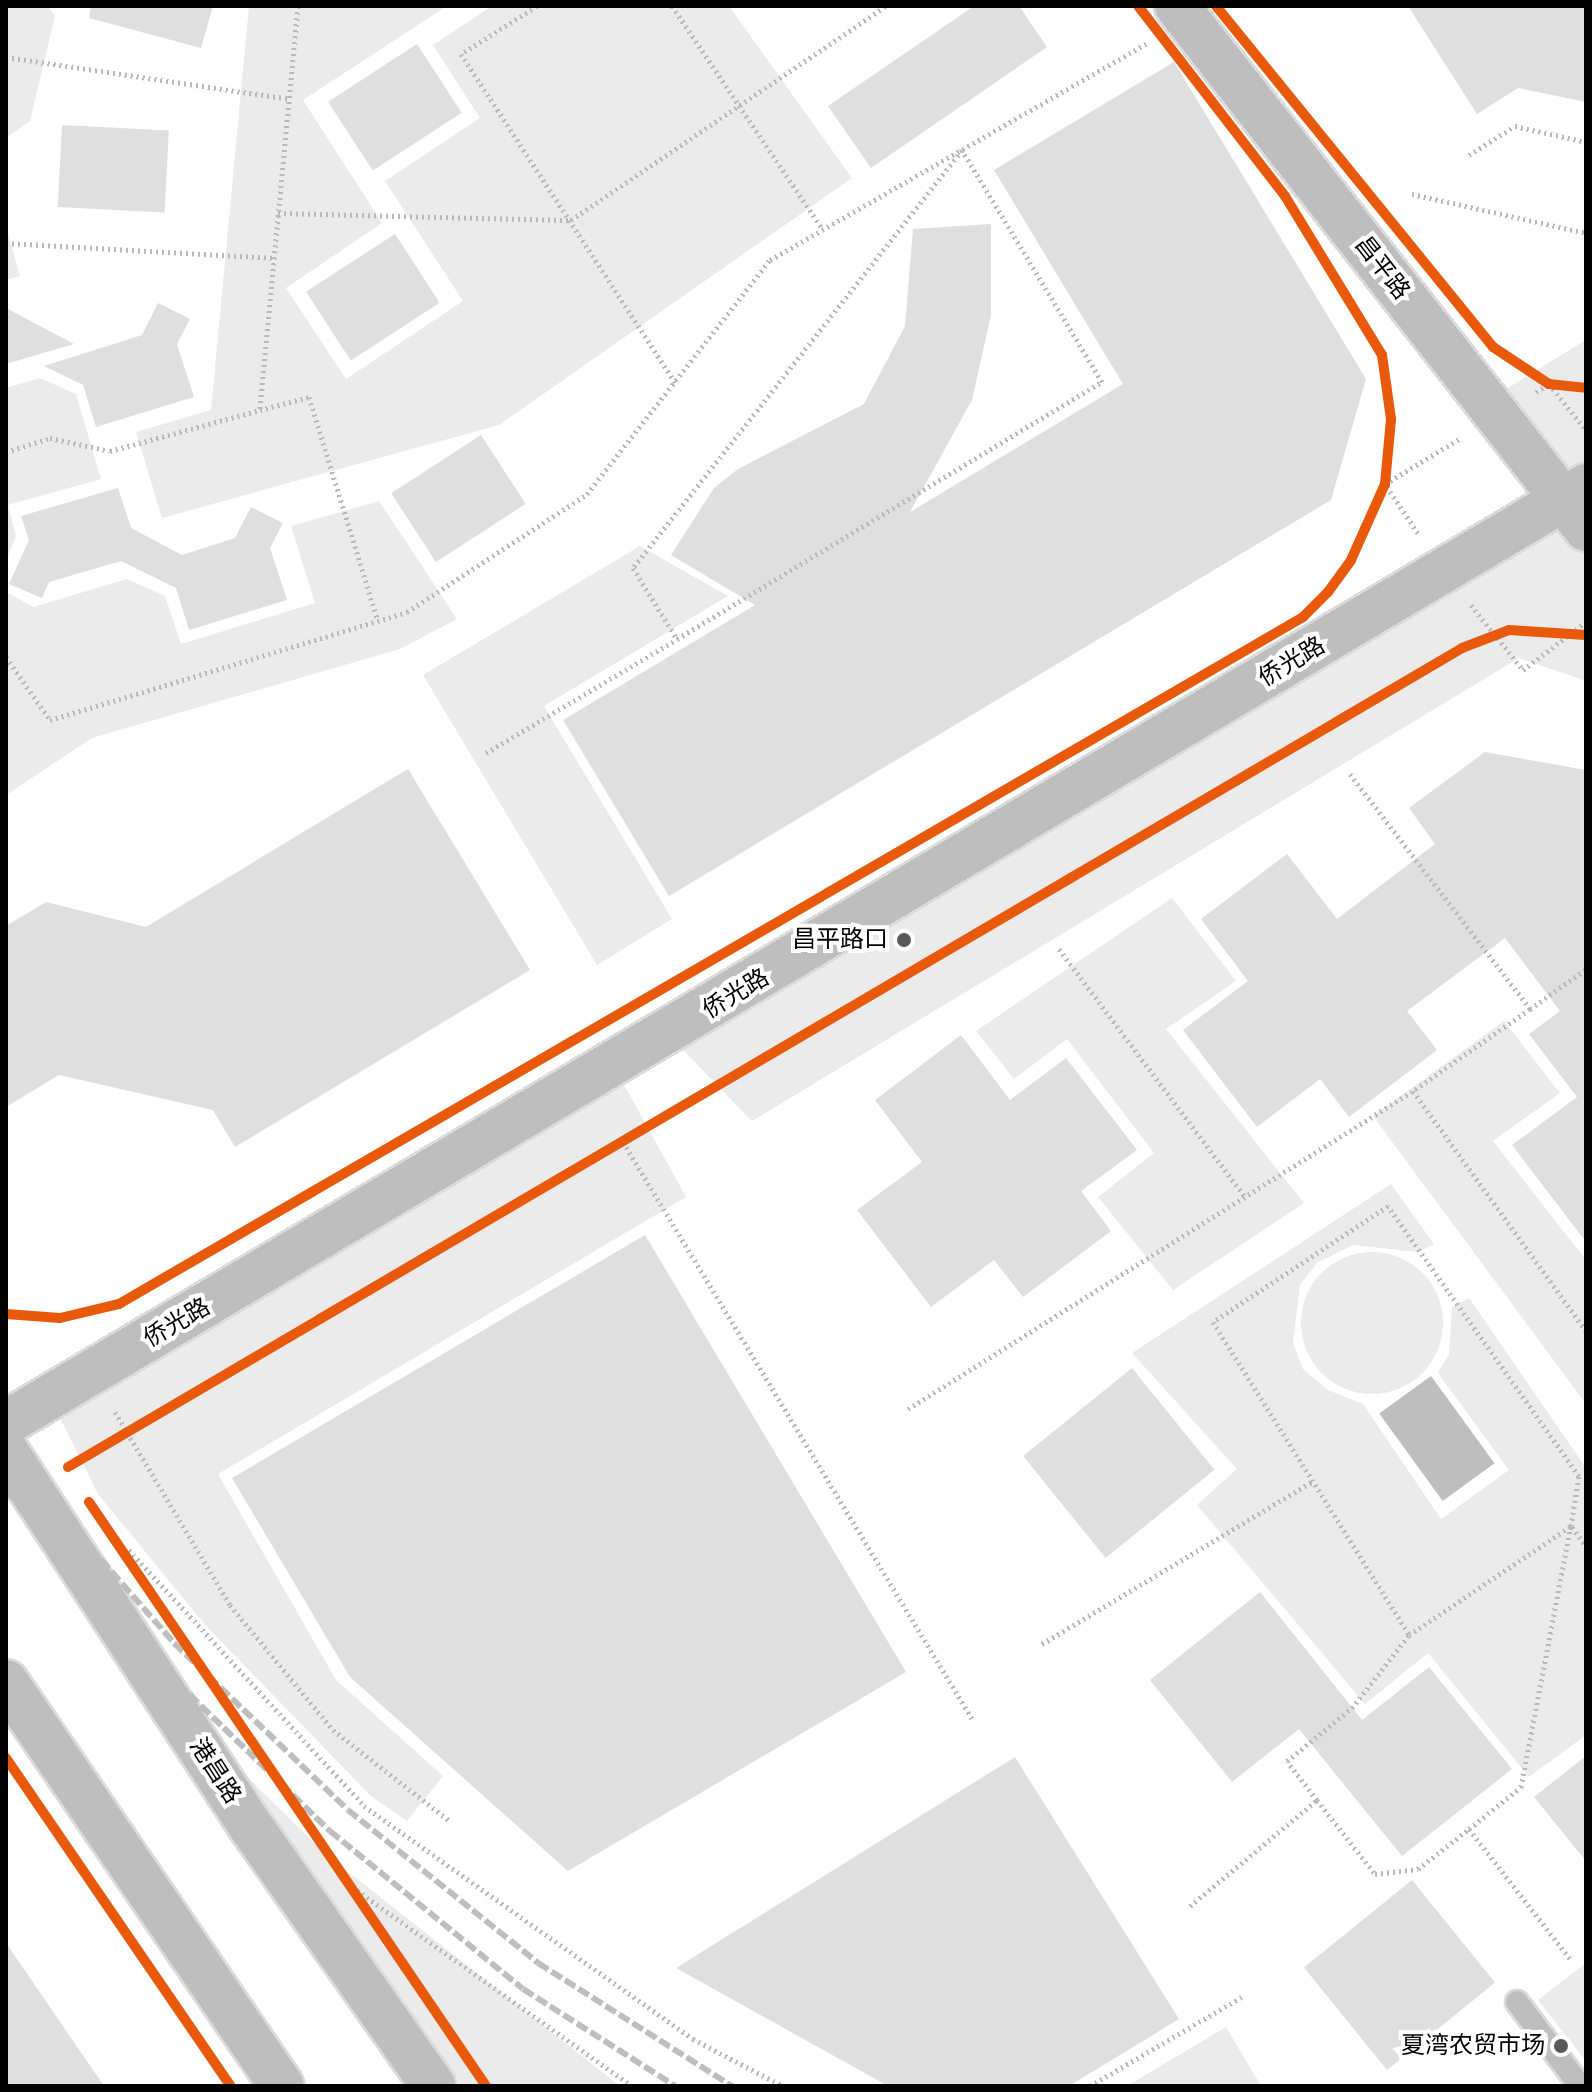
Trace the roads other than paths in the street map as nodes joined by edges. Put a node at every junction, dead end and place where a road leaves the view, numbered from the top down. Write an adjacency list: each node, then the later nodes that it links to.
1 (1164, 22): 2 (street, 昌平路)
2 (1579, 505): 3 (street, 侨光路)
3 (6, 1423)
4 (6, 1451): 8 (street, 港昌路)
5 (6, 1682): 7 (street)
6 (1517, 2002): 9 (lane)
7 (282, 2086)
8 (433, 2086)
9 (1580, 2086)

